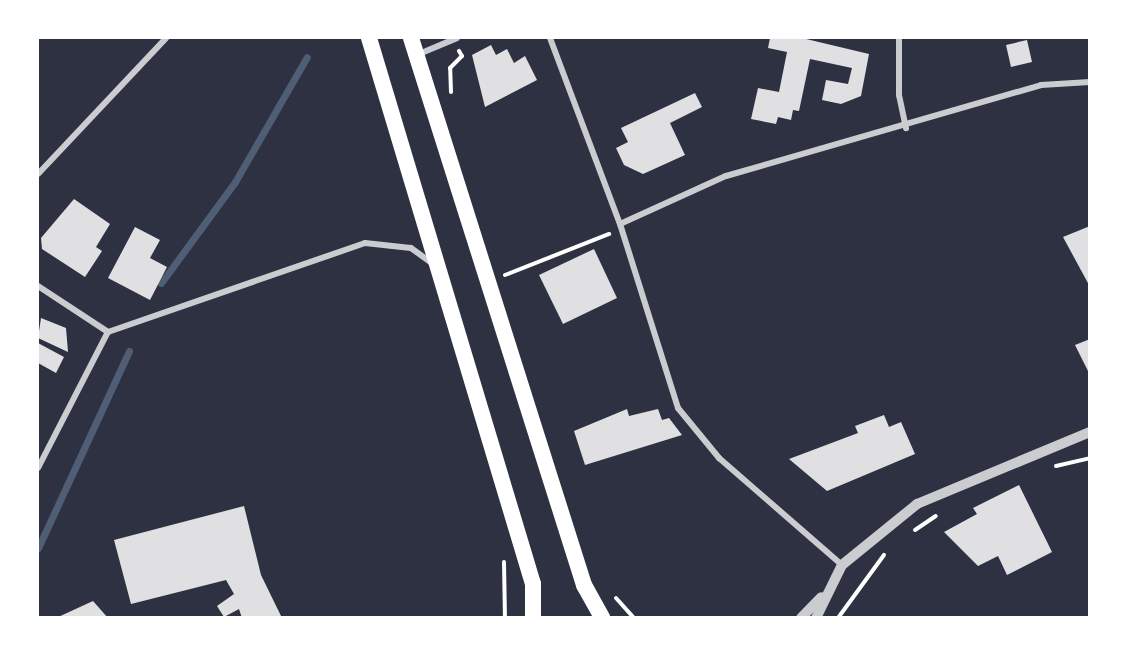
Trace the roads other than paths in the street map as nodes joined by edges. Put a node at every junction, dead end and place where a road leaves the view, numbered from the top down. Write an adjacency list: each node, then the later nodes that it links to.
1 (166, 38): 10 (street)
2 (369, 38): 12 (highway)
3 (411, 38): 7 (highway)
4 (457, 38): 7 (street)
5 (550, 38): 11 (street)
6 (899, 38): 9 (street)
7 (418, 54): 20 (highway)
8 (1089, 82): 9 (street)
9 (906, 128): 11 (street)
10 (38, 174)
11 (621, 227): 17 (street)
12 (439, 269): 14 (street); 19 (highway)
13 (38, 286): 14 (street)
14 (108, 332): 16 (street)
15 (1089, 432): 17 (street)
16 (38, 468)
17 (842, 565): 18 (street)
18 (826, 593): 21 (street); 22 (street)
19 (532, 618)
20 (602, 618)
21 (801, 618)
22 (816, 618)

